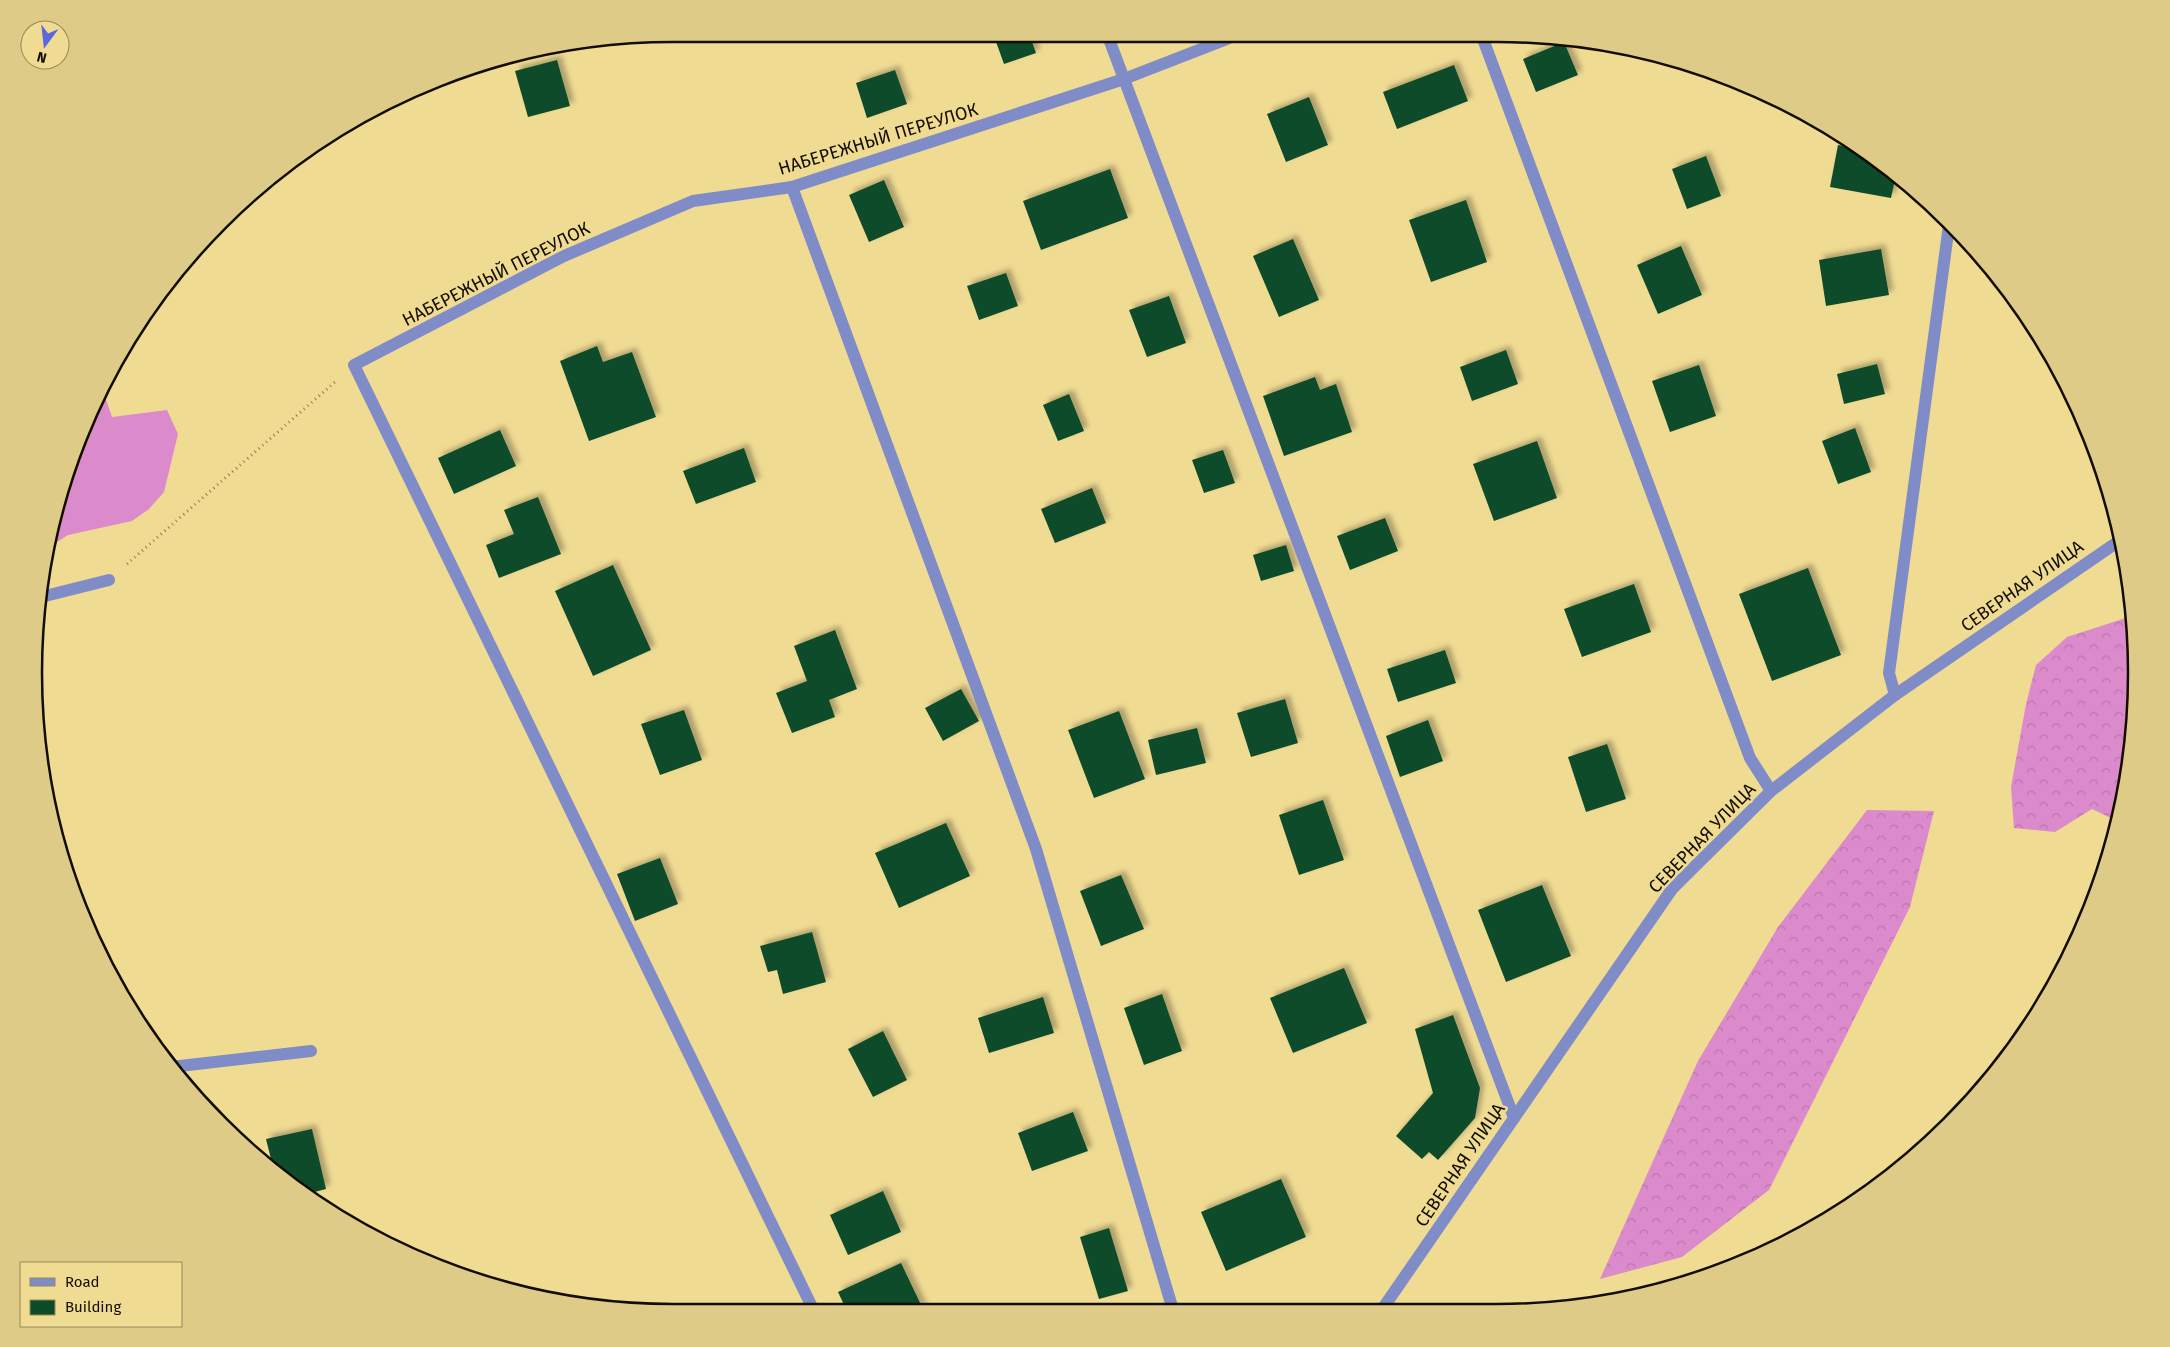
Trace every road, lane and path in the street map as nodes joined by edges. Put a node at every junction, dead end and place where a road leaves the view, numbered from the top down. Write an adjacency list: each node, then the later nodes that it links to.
1 (1110, 42): 4 (street)
2 (1219, 42): 4 (street, НАБЕРЕЖНЫЙ ПЕРЕУЛОК)
3 (1484, 42): 12 (street)
4 (1124, 79): 5 (street, НАБЕРЕЖНЫЙ ПЕРЕУЛОК); 15 (street)
5 (792, 187): 7 (street, НАБЕРЕЖНЫЙ ПЕРЕУЛОК); 17 (street)
6 (1948, 232): 11 (street)
7 (354, 365): 9 (path); 16 (street)
8 (2114, 545): 11 (street, СЕВЕРНАЯ УЛИЦА)
9 (108, 580): 10 (street)
10 (47, 596)
11 (1895, 695): 12 (street, СЕВЕРНАЯ УЛИЦА)
12 (1771, 791): 15 (street, СЕВЕРНАЯ УЛИЦА)
13 (311, 1051): 14 (street)
14 (180, 1066)
15 (1514, 1118): 18 (street, СЕВЕРНАЯ УЛИЦА)
16 (811, 1304)
17 (1170, 1304)
18 (1386, 1304)

